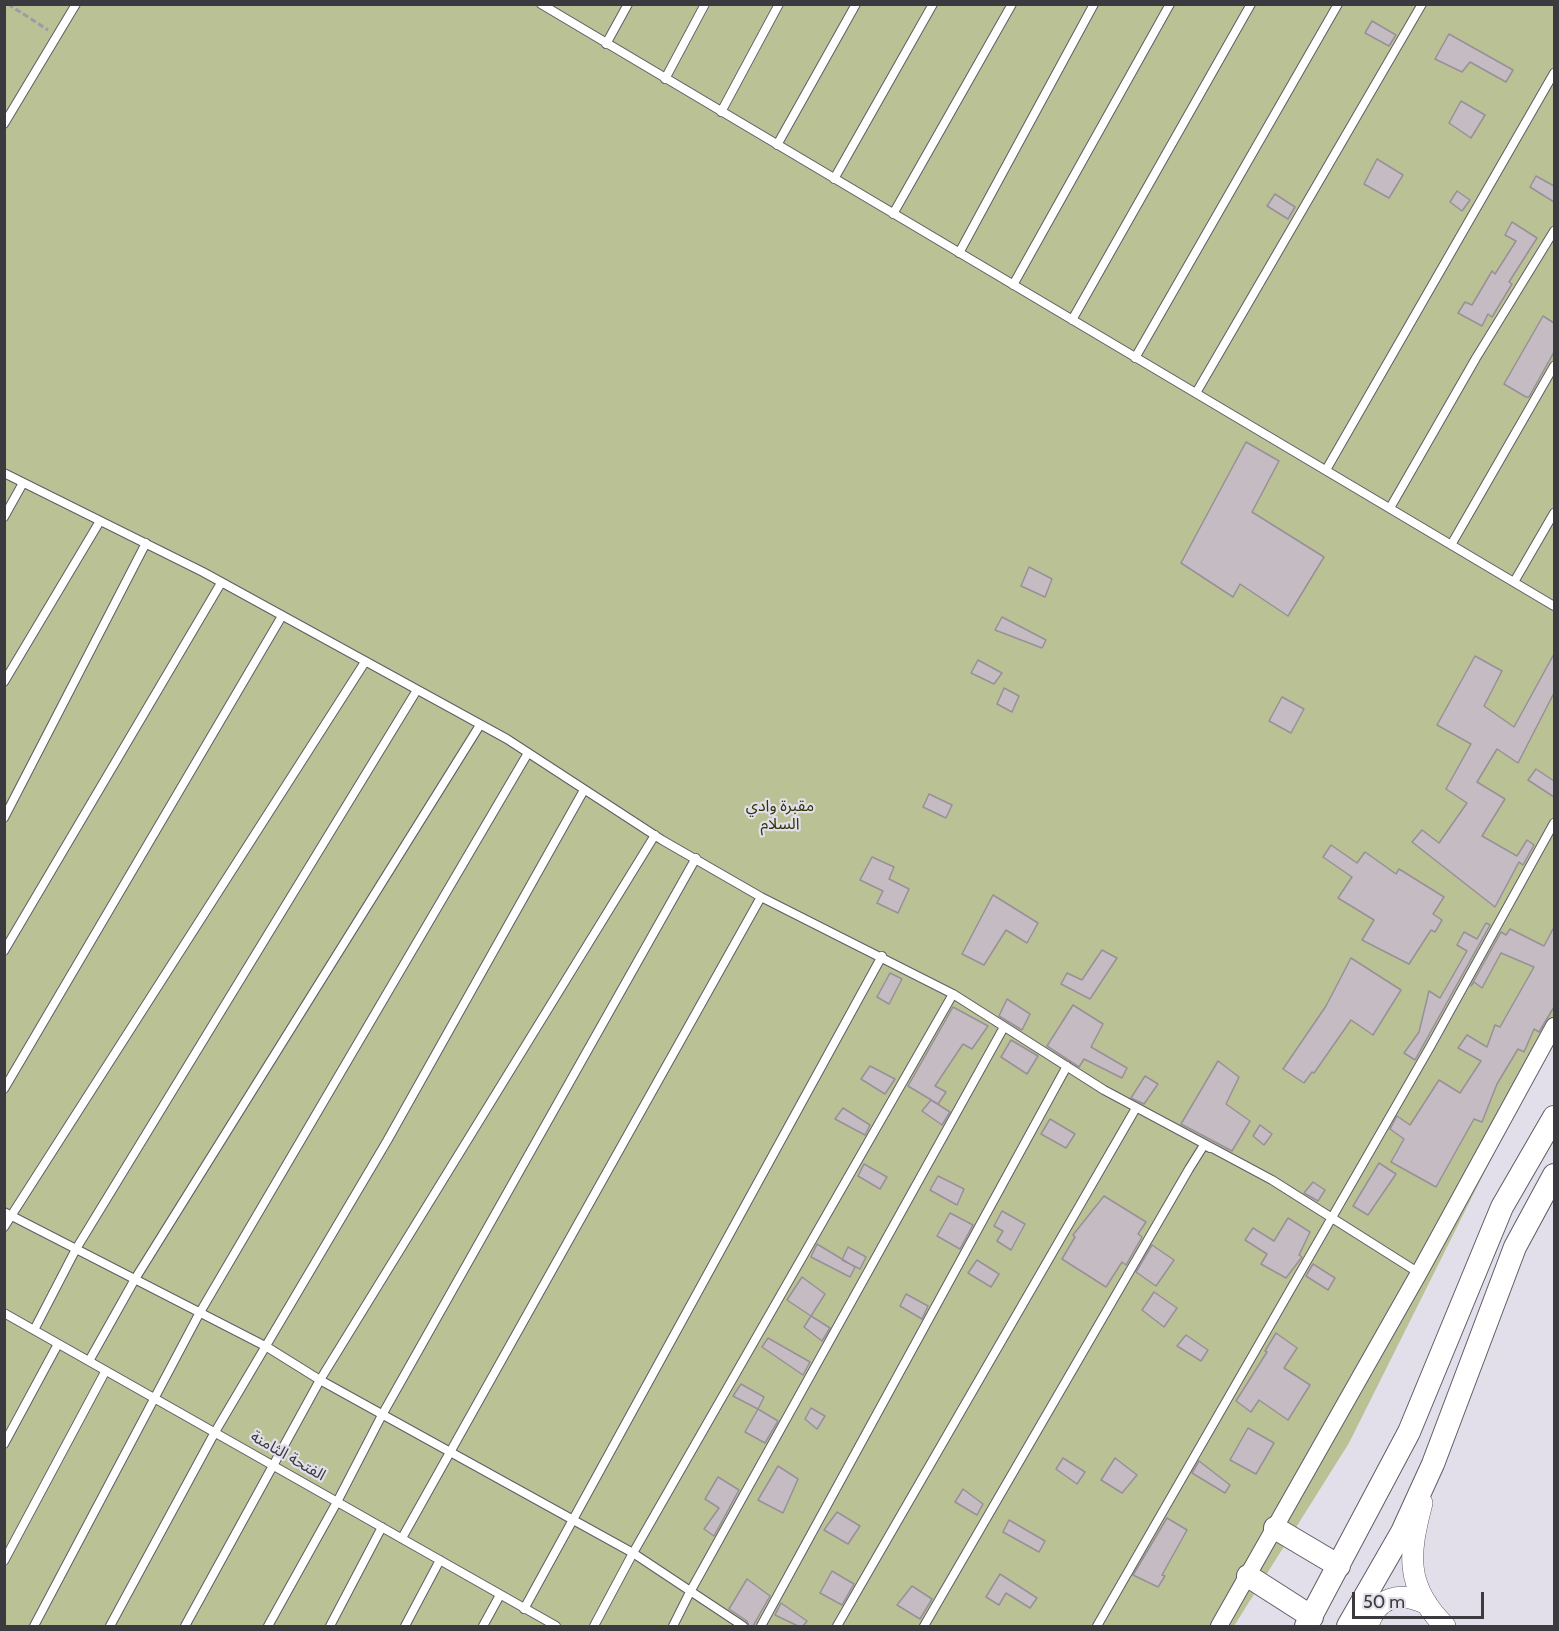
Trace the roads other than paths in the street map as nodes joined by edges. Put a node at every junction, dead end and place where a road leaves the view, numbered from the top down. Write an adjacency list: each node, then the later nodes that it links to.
1 (76, 4): 19 (lane)
2 (541, 4): 14 (lane)
3 (628, 4): 15 (lane)
4 (705, 4): 17 (lane)
5 (779, 4): 18 (lane)
6 (856, 4): 20 (lane)
7 (933, 4): 21 (lane)
8 (1012, 4): 22 (lane)
9 (1094, 4): 24 (lane)
10 (1170, 4): 25 (lane)
11 (1251, 4): 26 (lane)
12 (1338, 4): 27 (lane)
13 (1422, 4): 29 (lane)
14 (551, 7): 15 (lane)
15 (606, 44): 17 (lane)
16 (1554, 73): 30 (lane)
17 (665, 79): 18 (lane)
18 (721, 112): 20 (lane)
19 (4, 124)
20 (777, 145): 21 (lane)
21 (834, 179): 22 (lane)
22 (893, 214): 24 (lane)
23 (1554, 231): 33 (lane)
24 (959, 253): 25 (lane)
25 (1013, 285): 26 (lane)
26 (1072, 320): 27 (lane)
27 (1135, 358): 29 (lane)
28 (1554, 366): 38 (lane)
29 (1196, 393): 30 (lane)
30 (1326, 470): 33 (lane)
31 (4, 473): 32 (lane)
32 (23, 483): 35 (lane); 36 (lane)
33 (1390, 508): 38 (lane)
34 (1554, 513): 39 (lane)
35 (4, 518)
36 (100, 521): 37 (lane); 44 (lane)
37 (146, 543): 40 (lane); 49 (lane)
38 (1451, 544): 39 (lane)
39 (1514, 582): 41 (lane)
40 (221, 583): 42 (lane); 54 (lane)
41 (1554, 606)
42 (282, 616): 43 (lane); 60 (lane)
43 (365, 662): 45 (lane); 65 (lane)
44 (4, 682)
45 (417, 690): 46 (lane); 68 (lane)
46 (480, 725): 47 (lane); 70 (lane)
47 (528, 753): 48 (lane); 74 (lane)
48 (584, 790): 51 (lane); 77 (lane)
49 (4, 818)
50 (1554, 823): 66 (lane)
51 (656, 835): 52 (lane); 82 (lane)
52 (696, 858): 53 (lane); 84 (lane)
53 (761, 897): 55 (lane); 87 (lane)
54 (4, 951)
55 (882, 956): 56 (lane); 91 (lane)
56 (953, 994): 58 (lane); 95 (lane)
57 (1554, 1026): 69 (street)
58 (1004, 1027): 59 (lane); 100 (lane)
59 (1067, 1066): 61 (lane); 116 (lane)
60 (4, 1089)
61 (1136, 1108): 63 (lane); 117 (lane)
62 (1554, 1117): 71 (main road)
63 (1220, 1152): 66 (lane); 118 (lane)
64 (1554, 1174): 72 (main road)
65 (8, 1214): 67 (lane); 68 (lane)
66 (1333, 1217): 69 (lane); 119 (lane)
67 (4, 1227)
68 (76, 1249): 70 (lane); 75 (lane)
69 (1419, 1273): 93 (street)
70 (135, 1279): 74 (lane); 78 (lane)
71 (1462, 1300): 72 (main road); 79 (main road)
72 (1490, 1312): 81 (main road)
73 (4, 1313): 75 (lane, الفتحة الثامنة)
74 (199, 1314): 77 (lane); 83 (lane)
75 (34, 1330): 76 (lane, الفتحة الثامنة)
76 (58, 1344): 78 (lane, الفتحة الثامنة); 86 (lane)
77 (267, 1347): 82 (lane); 85 (lane)
78 (89, 1361): 80 (lane, الفتحة الثامنة)
79 (1436, 1368): 81 (main road); 98 (main road)
80 (105, 1372): 83 (lane, الفتحة الثامنة); 97 (lane)
81 (1467, 1373): 89 (main road)
82 (320, 1380): 84 (lane); 88 (lane)
83 (156, 1400): 85 (lane, الفتحة الثامنة); 105 (lane)
84 (382, 1415): 87 (lane); 90 (lane)
85 (215, 1432): 88 (lane, الفتحة الثامنة); 106 (lane)
86 (4, 1444)
87 (450, 1450): 91 (lane); 94 (lane)
88 (272, 1464): 90 (lane, الفتحة الثامنة); 107 (lane)
89 (1433, 1464): 102 (street); 121 (main road)
90 (337, 1502): 92 (lane, الفتحة الثامنة); 108 (lane)
91 (573, 1520): 95 (lane); 103 (lane)
92 (382, 1527): 94 (lane, الفتحة الثامنة); 109 (lane)
93 (1275, 1528): 98 (main road); 99 (street)
94 (402, 1538): 96 (lane, الفتحة الثامنة)
95 (633, 1553): 100 (lane); 113 (lane)
96 (440, 1560): 101 (lane, الفتحة الثامنة); 110 (lane)
97 (4, 1561)
98 (1339, 1566): 104 (main road)
99 (1248, 1576): 104 (main road); 120 (street)
100 (690, 1592): 114 (lane); 115 (lane)
101 (500, 1595): 103 (lane, الفتحة الثامنة); 111 (lane)
102 (1427, 1604): 122 (street); 123 (street)
103 (524, 1609): 112 (lane, الفتحة الثامنة)
104 (1309, 1622)
105 (34, 1626)
106 (110, 1626)
107 (184, 1626)
108 (268, 1626)
109 (330, 1626)
110 (405, 1626)
111 (483, 1626)
112 (556, 1626)
113 (594, 1626)
114 (673, 1626)
115 (743, 1626)
116 (761, 1626)
117 (837, 1626)
118 (924, 1626)
119 (1097, 1626)
120 (1219, 1626)
121 (1348, 1626)
122 (1368, 1626)
123 (1445, 1626)

